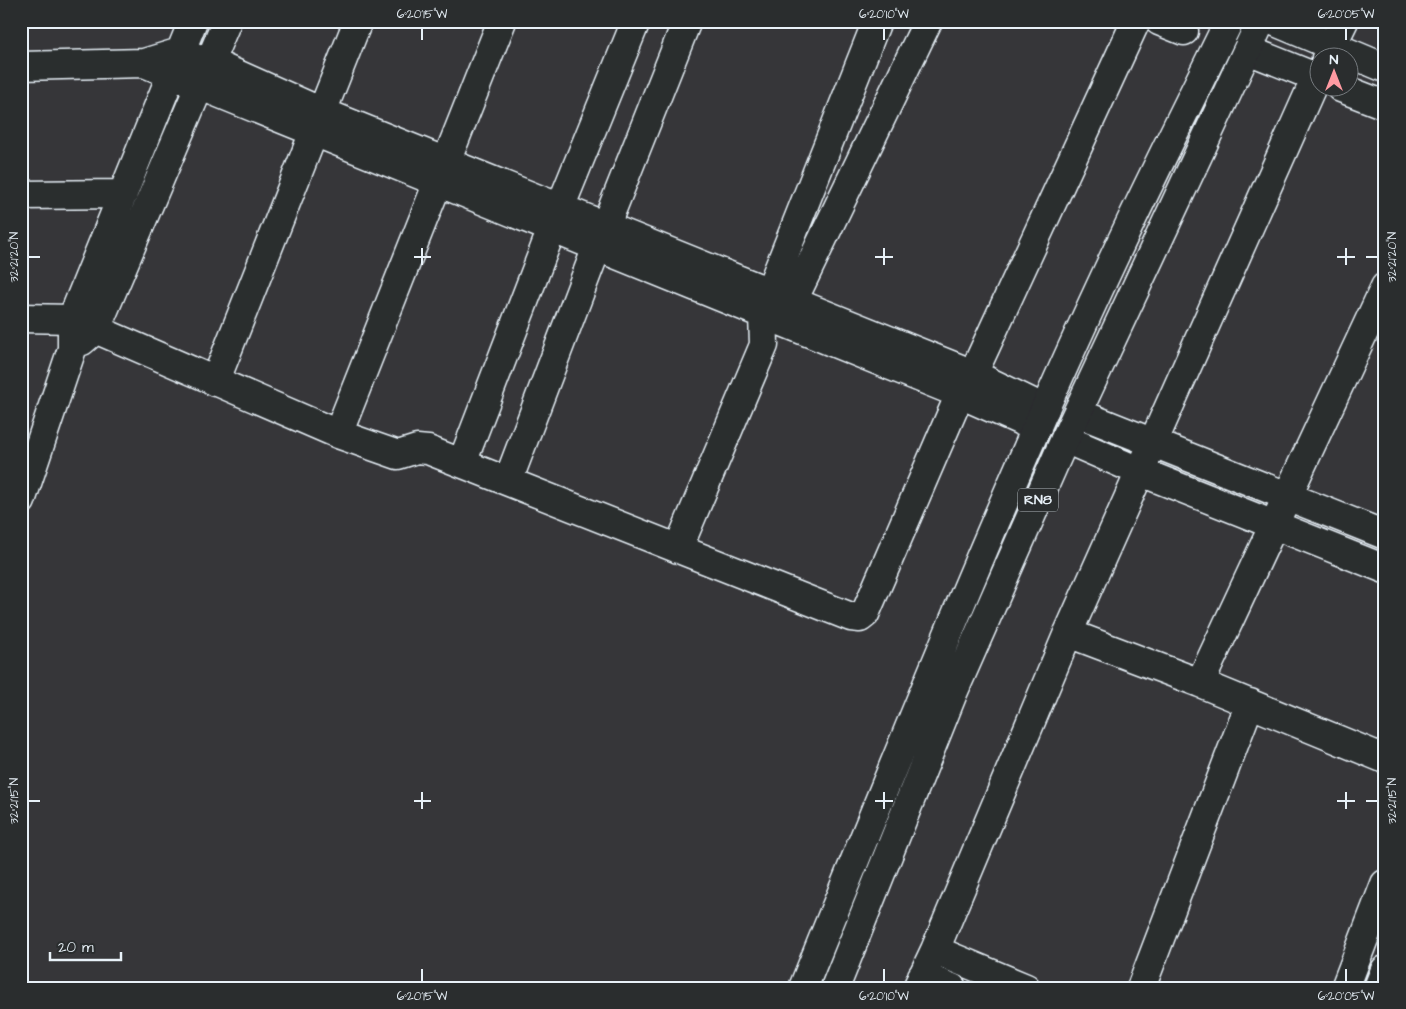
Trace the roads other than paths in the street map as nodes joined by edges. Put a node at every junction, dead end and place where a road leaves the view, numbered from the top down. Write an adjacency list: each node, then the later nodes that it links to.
1 (193, 21): 19 (street)
2 (227, 21): 24 (street)
3 (358, 21): 28 (street)
4 (502, 21): 29 (street)
5 (636, 21): 32 (street)
6 (687, 21): 33 (street)
7 (877, 21): 35 (street)
8 (928, 21): 35 (street)
9 (1136, 21): 40 (street)
10 (1159, 21): 15 (street)
11 (1229, 21): 42 (street, RN8)
12 (1261, 21): 17 (street, RN8)
13 (1273, 21): 18 (street)
14 (1344, 21): 16 (street)
15 (1184, 31)
16 (1331, 48)
17 (1248, 50): 20 (street); 41 (street, RN8)
18 (1308, 53)
19 (176, 63): 21 (street); 24 (street); 31 (street)
20 (1308, 63)
21 (21, 66)
22 (1358, 67): 23 (street)
23 (1385, 68)
24 (205, 74): 28 (street); 37 (street)
25 (1358, 95): 27 (street)
26 (1308, 97): 45 (street)
27 (1385, 105)
28 (318, 122): 29 (street); 39 (street)
29 (442, 172): 32 (street); 43 (street)
30 (21, 194): 31 (street)
31 (123, 194): 37 (street)
32 (556, 218): 33 (street); 46 (street)
33 (602, 237): 35 (street); 48 (street)
34 (1385, 287): 38 (street)
35 (777, 308): 40 (street); 53 (street)
36 (21, 318): 37 (street)
37 (84, 324): 39 (street); 49 (street)
38 (1374, 338): 50 (street)
39 (215, 382): 43 (street)
40 (966, 384): 42 (street); 53 (street)
41 (1078, 413): 44 (street, RN8); 45 (street)
42 (1041, 419): 63 (street, RN8)
43 (338, 434): 46 (street)
44 (1065, 439): 47 (street); 64 (street, RN8)
45 (1153, 444): 47 (street); 50 (street)
46 (462, 463): 48 (street)
47 (1141, 472): 51 (street); 55 (street)
48 (508, 481): 53 (street)
49 (24, 485)
50 (1287, 497): 51 (street); 52 (street)
51 (1274, 524): 54 (street); 56 (street)
52 (1385, 535)
53 (678, 550)
54 (1385, 569)
55 (1068, 633): 56 (street); 60 (street)
56 (1200, 683): 57 (street)
57 (1250, 703): 58 (street); 67 (street)
58 (1385, 759)
59 (1385, 884): 68 (street)
60 (936, 950): 62 (street); 66 (street)
61 (1385, 970): 69 (street)
62 (920, 982): 65 (street)
63 (803, 988)
64 (835, 988)
65 (952, 988)
66 (1026, 988)
67 (1141, 988)
68 (1345, 988)
69 (1378, 988)

